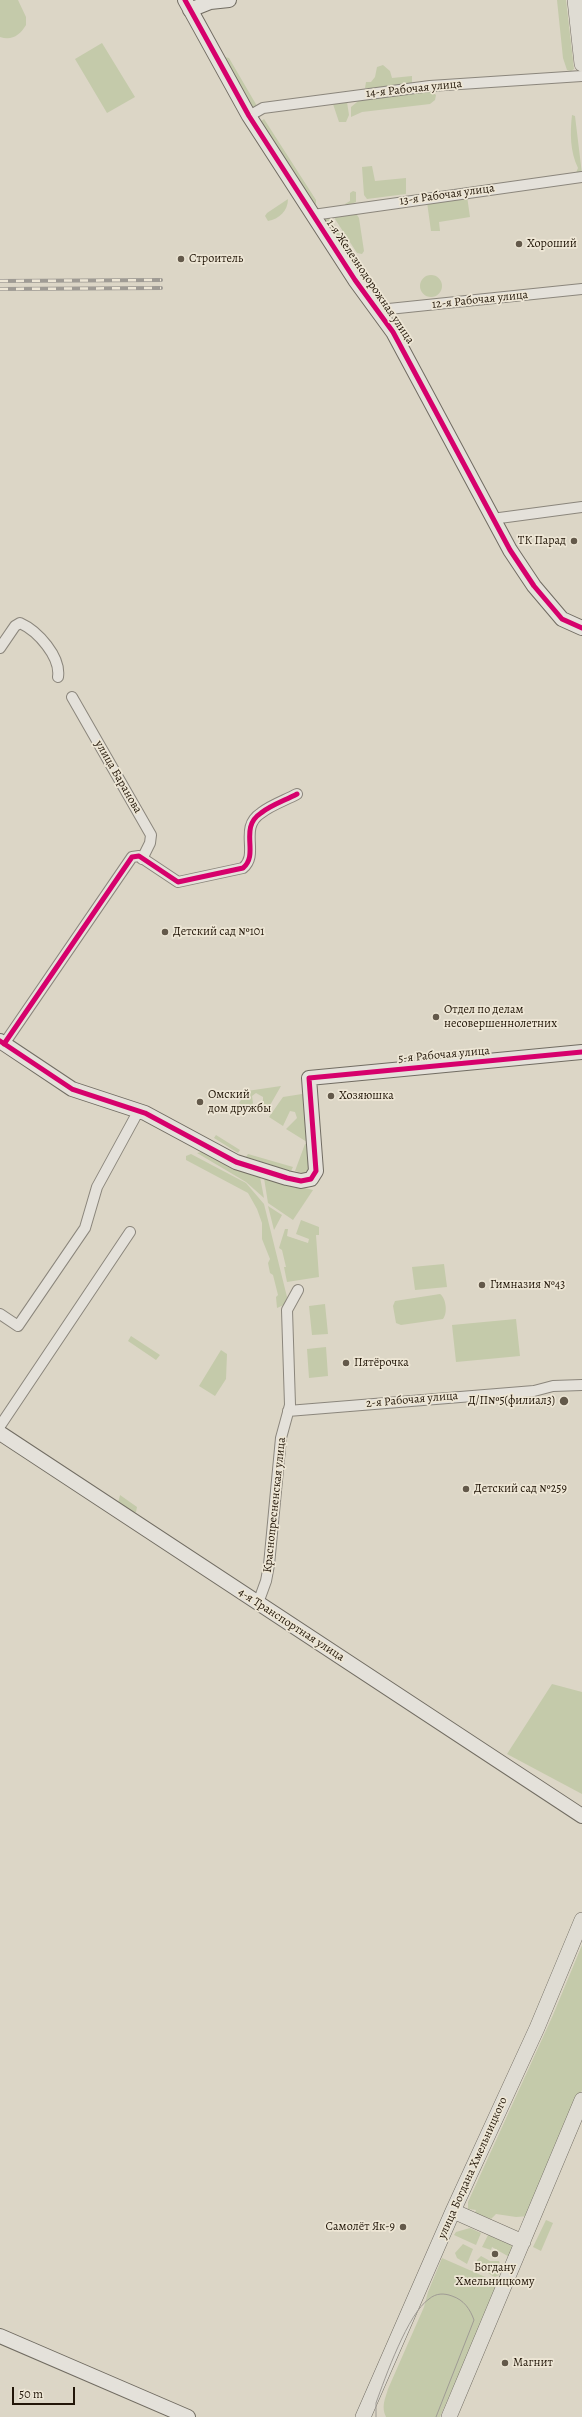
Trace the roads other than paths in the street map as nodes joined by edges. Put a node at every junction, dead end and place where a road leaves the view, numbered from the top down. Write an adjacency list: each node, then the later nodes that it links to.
1 (228, 0): 3 (street)
2 (575, 0): 4 (main road)
3 (188, 5): 6 (street, 1-я Железнодорожная улица)
4 (582, 64)
5 (582, 76): 6 (street, 14-я Рабочая улица)
6 (249, 116): 8 (street, 1-я Железнодорожная улица)
7 (582, 177): 8 (street, 13-я Рабочая улица)
8 (313, 215): 10 (street, 1-я Железнодорожная улица)
9 (582, 289): 10 (street, 12-я Рабочая улица)
10 (379, 310): 12 (street, 1-я Железнодорожная улица)
11 (582, 507): 12 (street)
12 (492, 518): 13 (street, 1-я Железнодорожная улица)
13 (582, 628)
14 (0, 648): 15 (street)
15 (58, 677)
16 (72, 697): 18 (street, улица Баранова)
17 (297, 794): 18 (street)
18 (142, 859): 19 (street)
19 (2, 1042): 21 (street)
20 (582, 1052): 21 (street, 5-я Рабочая улица)
21 (139, 1110): 24 (street)
22 (130, 1232): 27 (street)
23 (298, 1290): 26 (street, Краснопресненская улица)
24 (0, 1314)
25 (582, 1384): 26 (street, 2-я Рабочая улица)
26 (288, 1411): 29 (street, Краснопресненская улица)
27 (0, 1426)
28 (0, 1433): 29 (street, 4-я Транспортная улица)
29 (258, 1603): 30 (street, 4-я Транспортная улица)
30 (575, 1807): 31 (street, 4-я Транспортная улица)
31 (582, 1816)
32 (582, 1920): 34 (main road, улица Богдана Хмельницкого)
33 (582, 2100): 35 (main road)
34 (453, 2211): 35 (main road); 38 (main road, улица Богдана Хмельницкого)
35 (523, 2242): 39 (main road)
36 (0, 2336): 37 (street)
37 (188, 2417)
38 (363, 2417)
39 (449, 2417)

